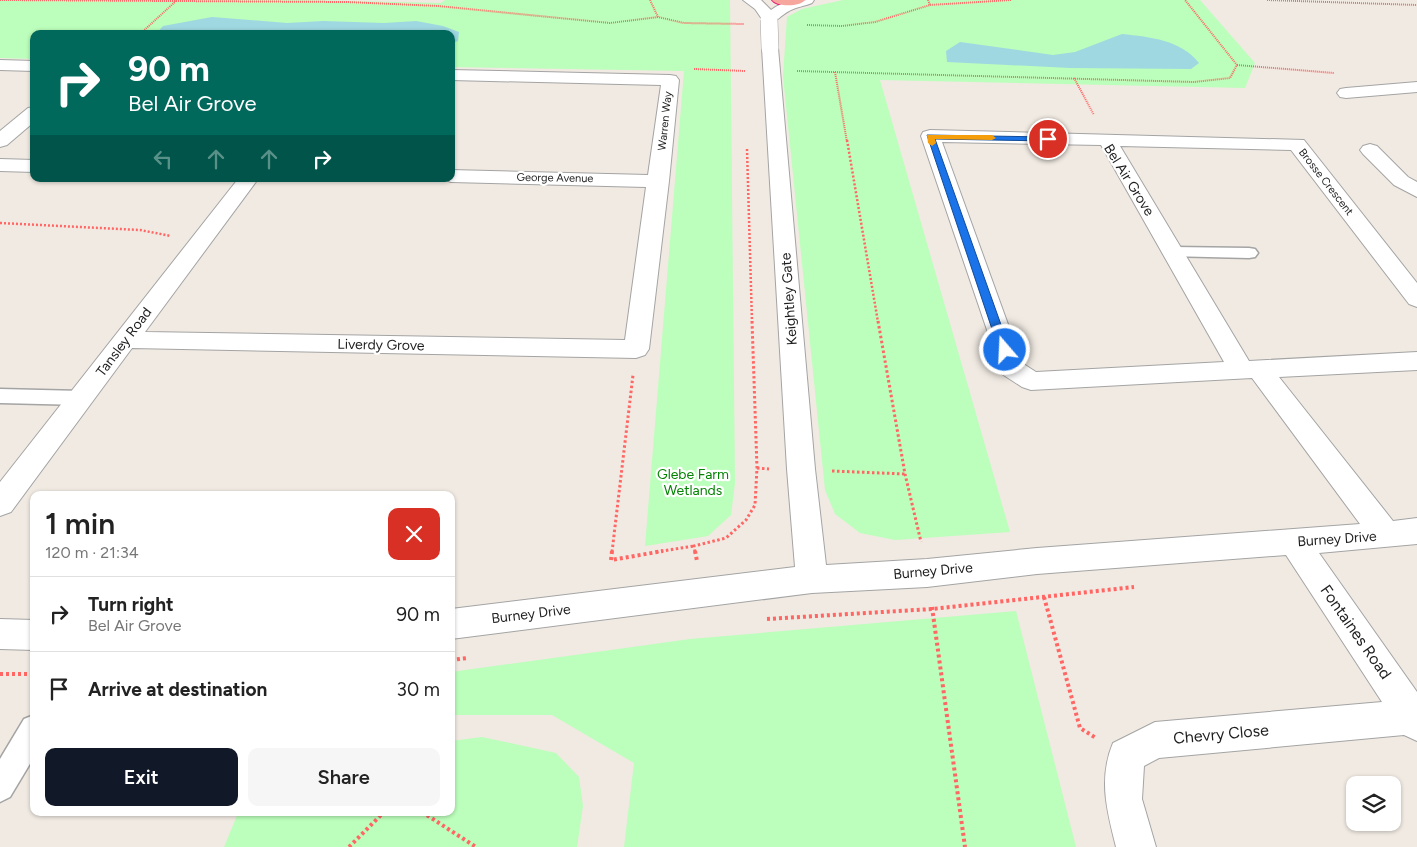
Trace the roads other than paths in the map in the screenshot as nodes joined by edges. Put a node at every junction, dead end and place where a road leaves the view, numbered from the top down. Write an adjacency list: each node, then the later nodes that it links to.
1 (750, 0): 5 (street)
2 (779, 0): 3 (highway)
3 (798, 0)
4 (807, 0): 5 (street)
5 (769, 19): 34 (street, Keightley Gate, bridge)
6 (0, 65): 7 (street)
7 (30, 66)
8 (455, 75): 18 (street, Warren Way)
9 (1417, 87): 10 (street)
10 (1346, 93)
11 (30, 115): 13 (street)
12 (1107, 140): 21 (street, Bel Air Grove); 23 (street, Brosse Crescent); 27 (street, Bel Air Grove)
13 (0, 141)
14 (1370, 150): 20 (street)
15 (0, 165): 16 (street)
16 (30, 166)
17 (455, 176): 18 (street, George Avenue)
18 (659, 181): 25 (street, Warren Way)
19 (246, 182): 24 (street, Tansley Road)
20 (1417, 192)
21 (1173, 252): 22 (lane); 27 (street, Bel Air Grove)
22 (1259, 269)
23 (1417, 299)
24 (126, 340): 25 (street, Liverdy Grove); 29 (street, Tansley Road)
25 (636, 349)
26 (1417, 361): 27 (street)
27 (1250, 370): 32 (street, Bel Air Grove)
28 (0, 396): 29 (lane)
29 (82, 398): 30 (street, Tansley Road)
30 (0, 504)
31 (1417, 531): 32 (street, Burney Drive)
32 (1386, 535): 33 (street, Burney Drive)
33 (1294, 542): 34 (street, Burney Drive); 38 (street, Fontaines Road)
34 (812, 579): 35 (street, Burney Drive)
35 (455, 624)
36 (0, 634): 37 (street)
37 (30, 635)
38 (1412, 710): 41 (street, Chevry Close)
39 (30, 736): 40 (lane)
40 (0, 787)
41 (1136, 847)

